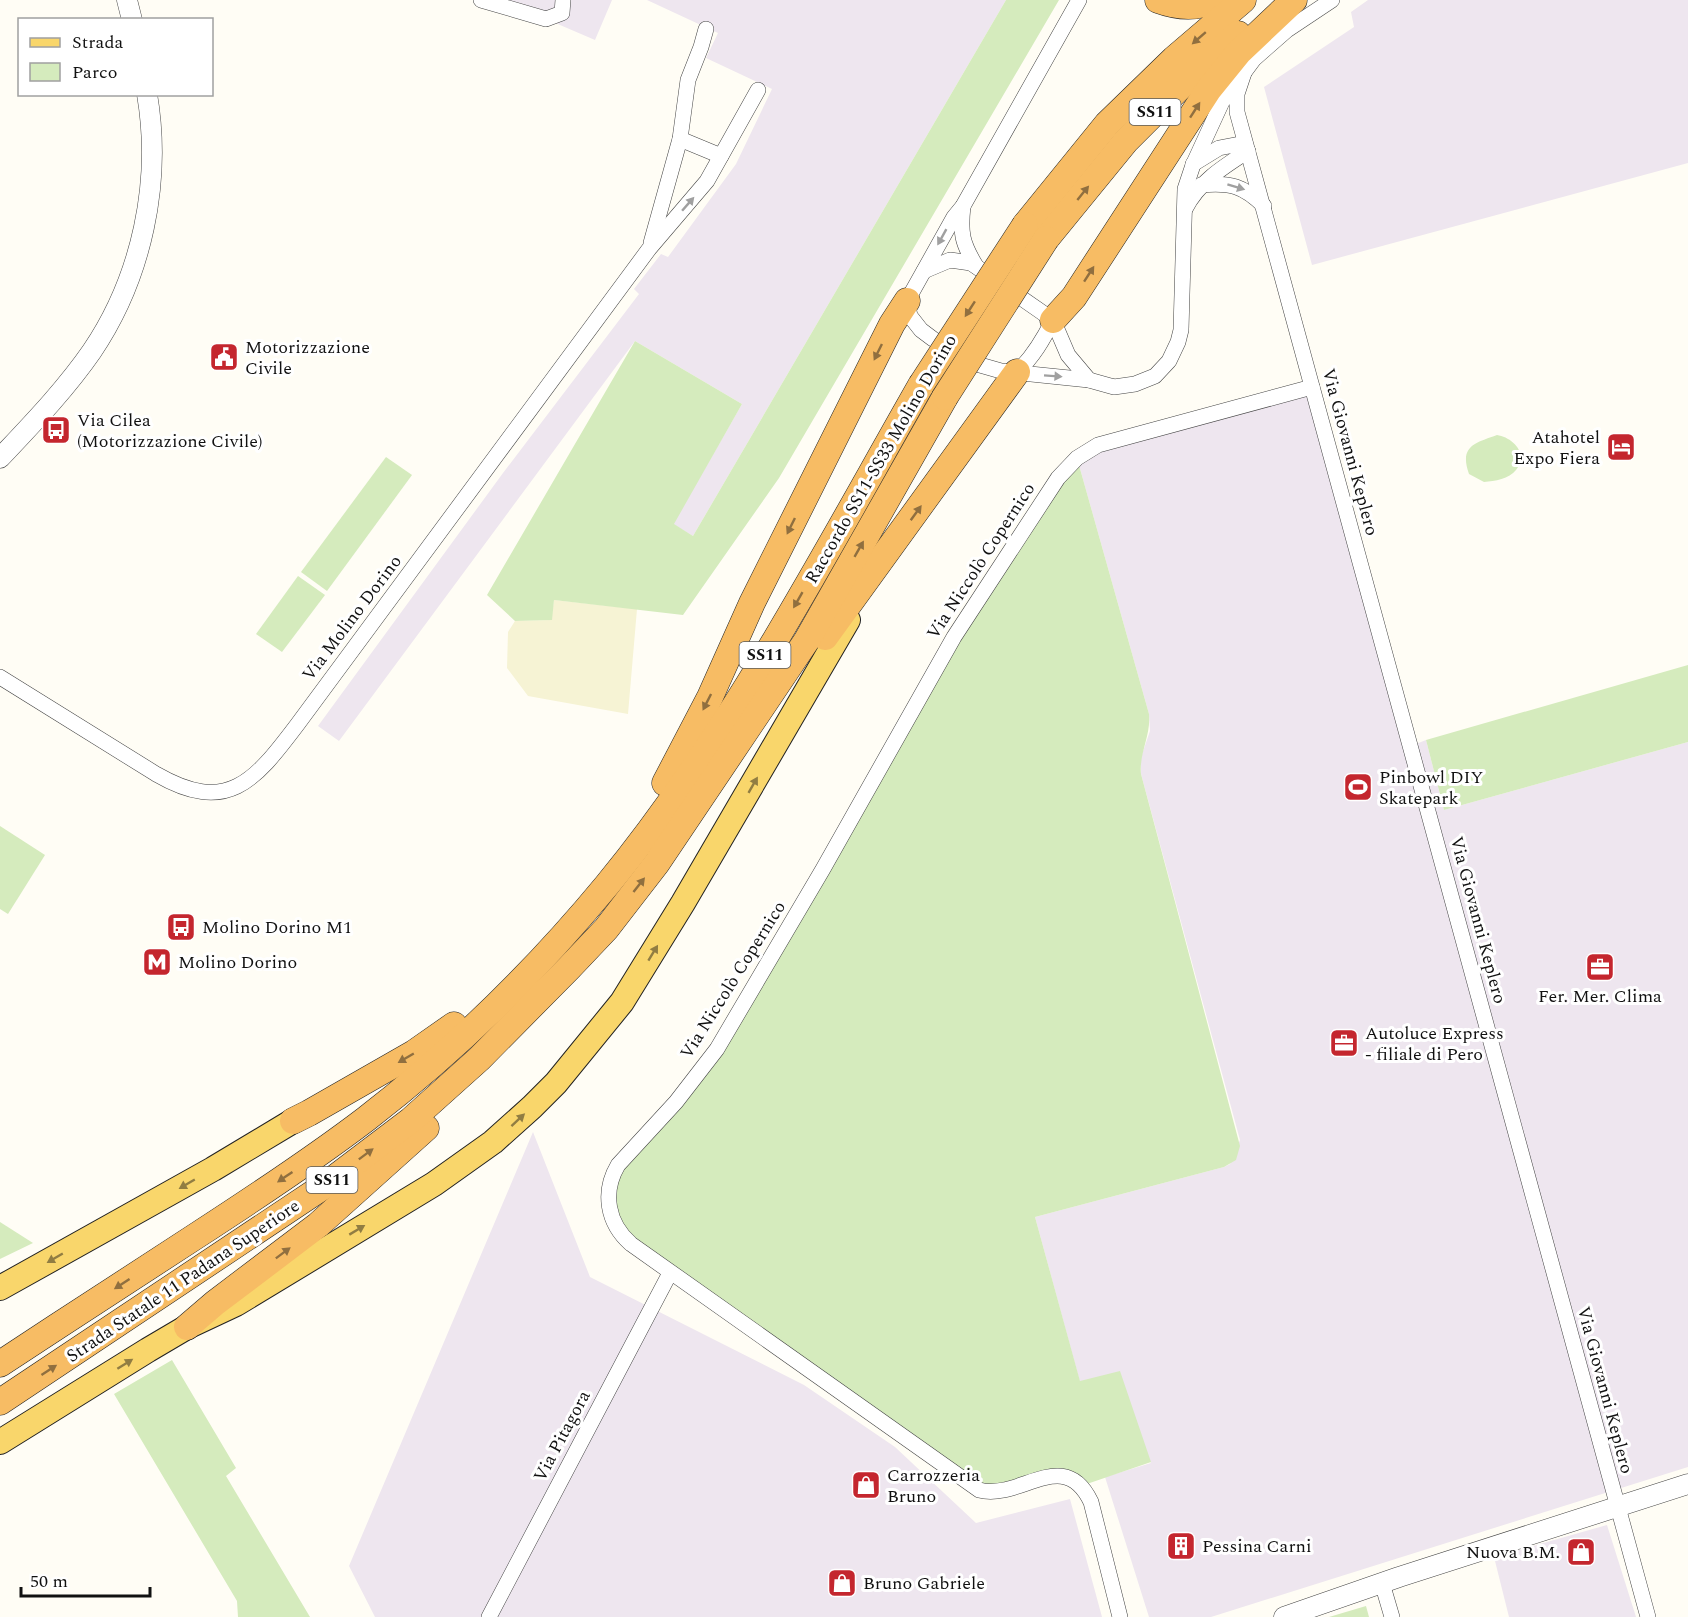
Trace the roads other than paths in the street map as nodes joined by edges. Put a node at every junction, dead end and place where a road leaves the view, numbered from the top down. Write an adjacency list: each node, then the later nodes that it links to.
1 (128, 0): 11 (street)
2 (481, 0): 3 (street)
3 (563, 0)
4 (1079, 0): 21 (street)
5 (1158, 0): 6 (highway)
6 (1214, 0)
7 (1243, 0): 24 (highway, Raccordo SS11-SS33 Molino Dorino / SS11, one-way to 24)
8 (1279, 0): 24 (highway, Raccordo SS11-SS33 Molino Dorino / SS11, one-way to 8)
9 (1294, 0): 29 (highway, one-way to 9)
10 (1332, 0): 13 (street)
11 (132, 18)
12 (706, 29): 16 (street)
13 (1244, 73): 17 (street, Via Giovanni Keplero); 19 (street)
14 (758, 90): 18 (street, Via Molino Dorino)
15 (147, 96): 33 (street)
16 (680, 139): 18 (street); 25 (street)
17 (1247, 147): 19 (street); 20 (street); 22 (street, Via Giovanni Keplero)
18 (721, 156): 25 (street, Via Molino Dorino, one-way to 18)
19 (1193, 165): 23 (street)
20 (1201, 185): 22 (street, one-way to 22); 23 (street)
21 (963, 206): 26 (street); 27 (street, one-way to 27)
22 (1264, 206): 32 (street, Via Giovanni Keplero)
23 (1183, 212): 31 (street)
24 (1035, 232): 36 (highway, Raccordo SS11-SS33 Molino Dorino / SS11, one-way to 24, bridge); 38 (highway, Raccordo SS11-SS33 Molino Dorino / SS11, one-way to 38, bridge)
25 (649, 249): 35 (street, Via Molino Dorino)
26 (976, 266): 27 (street); 29 (street)
27 (924, 271): 28 (street)
28 (907, 301): 30 (street); 38 (highway, one-way to 38)
29 (1053, 320): 30 (street); 31 (street)
30 (1017, 372): 31 (street, one-way to 31); 34 (highway, one-way to 30)
31 (1089, 380)
32 (1312, 387): 41 (street, Via Niccolò Copernico); 48 (street, Via Giovanni Keplero)
33 (0, 458)
34 (891, 547): 36 (highway); 43 (main road, one-way to 34)
35 (0, 677)
36 (657, 863): 37 (highway, Raccordo SS11-SS33 Molino Dorino / SS11, one-way to 36)
37 (622, 908): 43 (highway, one-way to 37); 45 (highway, Strada Statale 11 Padana Superiore / SS11, one-way to 37)
38 (585, 910): 39 (highway, Raccordo SS11-SS33 Molino Dorino / SS11)
39 (552, 947): 40 (highway, one-way to 40); 44 (highway, Strada Statale 11 Padana Superiore / SS11, one-way to 44)
40 (293, 1120): 42 (main road, one-way to 42)
41 (670, 1273): 50 (street, Via Pitagora); 51 (street, Via Niccolò Copernico)
42 (0, 1288)
43 (187, 1327): 46 (main road, one-way to 43)
44 (0, 1364)
45 (0, 1402)
46 (1, 1441)
47 (1688, 1484): 48 (street)
48 (1616, 1506): 49 (street); 54 (street, Via Giovanni Keplero)
49 (1382, 1583): 52 (street); 53 (street)
50 (489, 1617)
51 (1120, 1617)
52 (1284, 1617)
53 (1392, 1617)
54 (1647, 1617)

